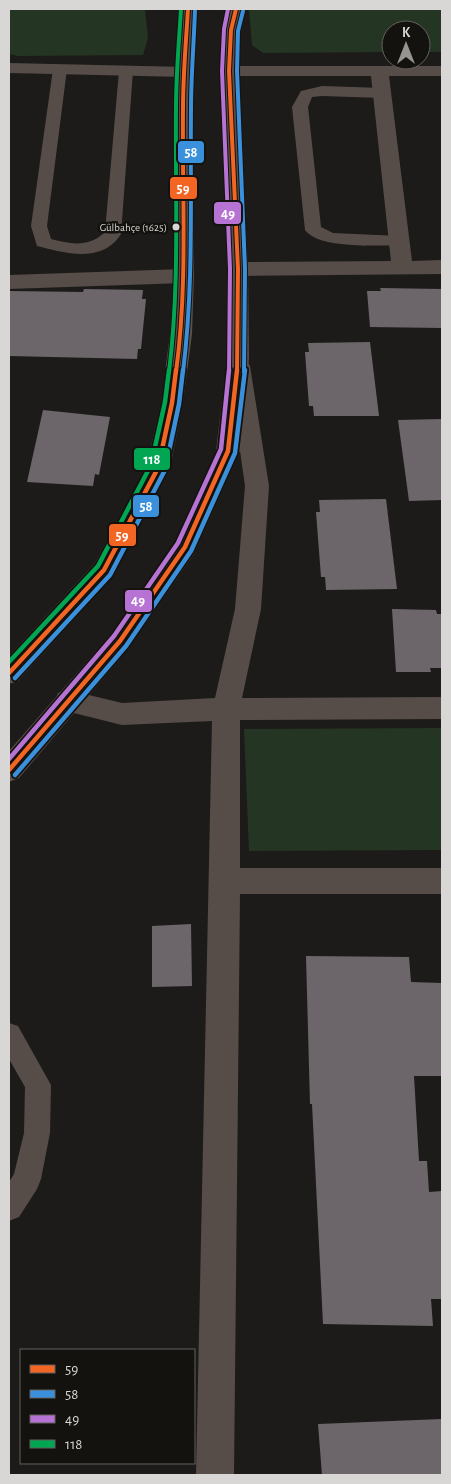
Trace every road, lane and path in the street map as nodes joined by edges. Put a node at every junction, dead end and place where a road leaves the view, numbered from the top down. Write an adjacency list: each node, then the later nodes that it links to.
1 (188, 9): 9 (main road)
2 (236, 9): 6 (main road)
3 (9, 68): 4 (street)
4 (60, 69): 5 (street); 5 (lane)
5 (126, 71): 9 (street)
6 (229, 71): 7 (street); 14 (main road)
7 (379, 71): 8 (street); 10 (street)
8 (442, 71)
9 (186, 72): 15 (main road)
10 (383, 92): 11 (street); 11 (lane)
11 (399, 241): 13 (street)
12 (442, 267): 13 (street)
13 (402, 268): 14 (street)
14 (238, 269): 17 (main road)
15 (184, 276): 16 (street); 18 (main road)
16 (9, 282)
17 (238, 358): 19 (main road); 21 (street)
18 (9, 674)
19 (68, 701): 21 (street); 22 (main road)
20 (442, 708): 21 (street)
21 (226, 709): 23 (street)
22 (9, 770)
23 (225, 881): 24 (street); 27 (street)
24 (442, 881)
25 (9, 1034): 26 (lane)
26 (9, 1207)
27 (215, 1475)

